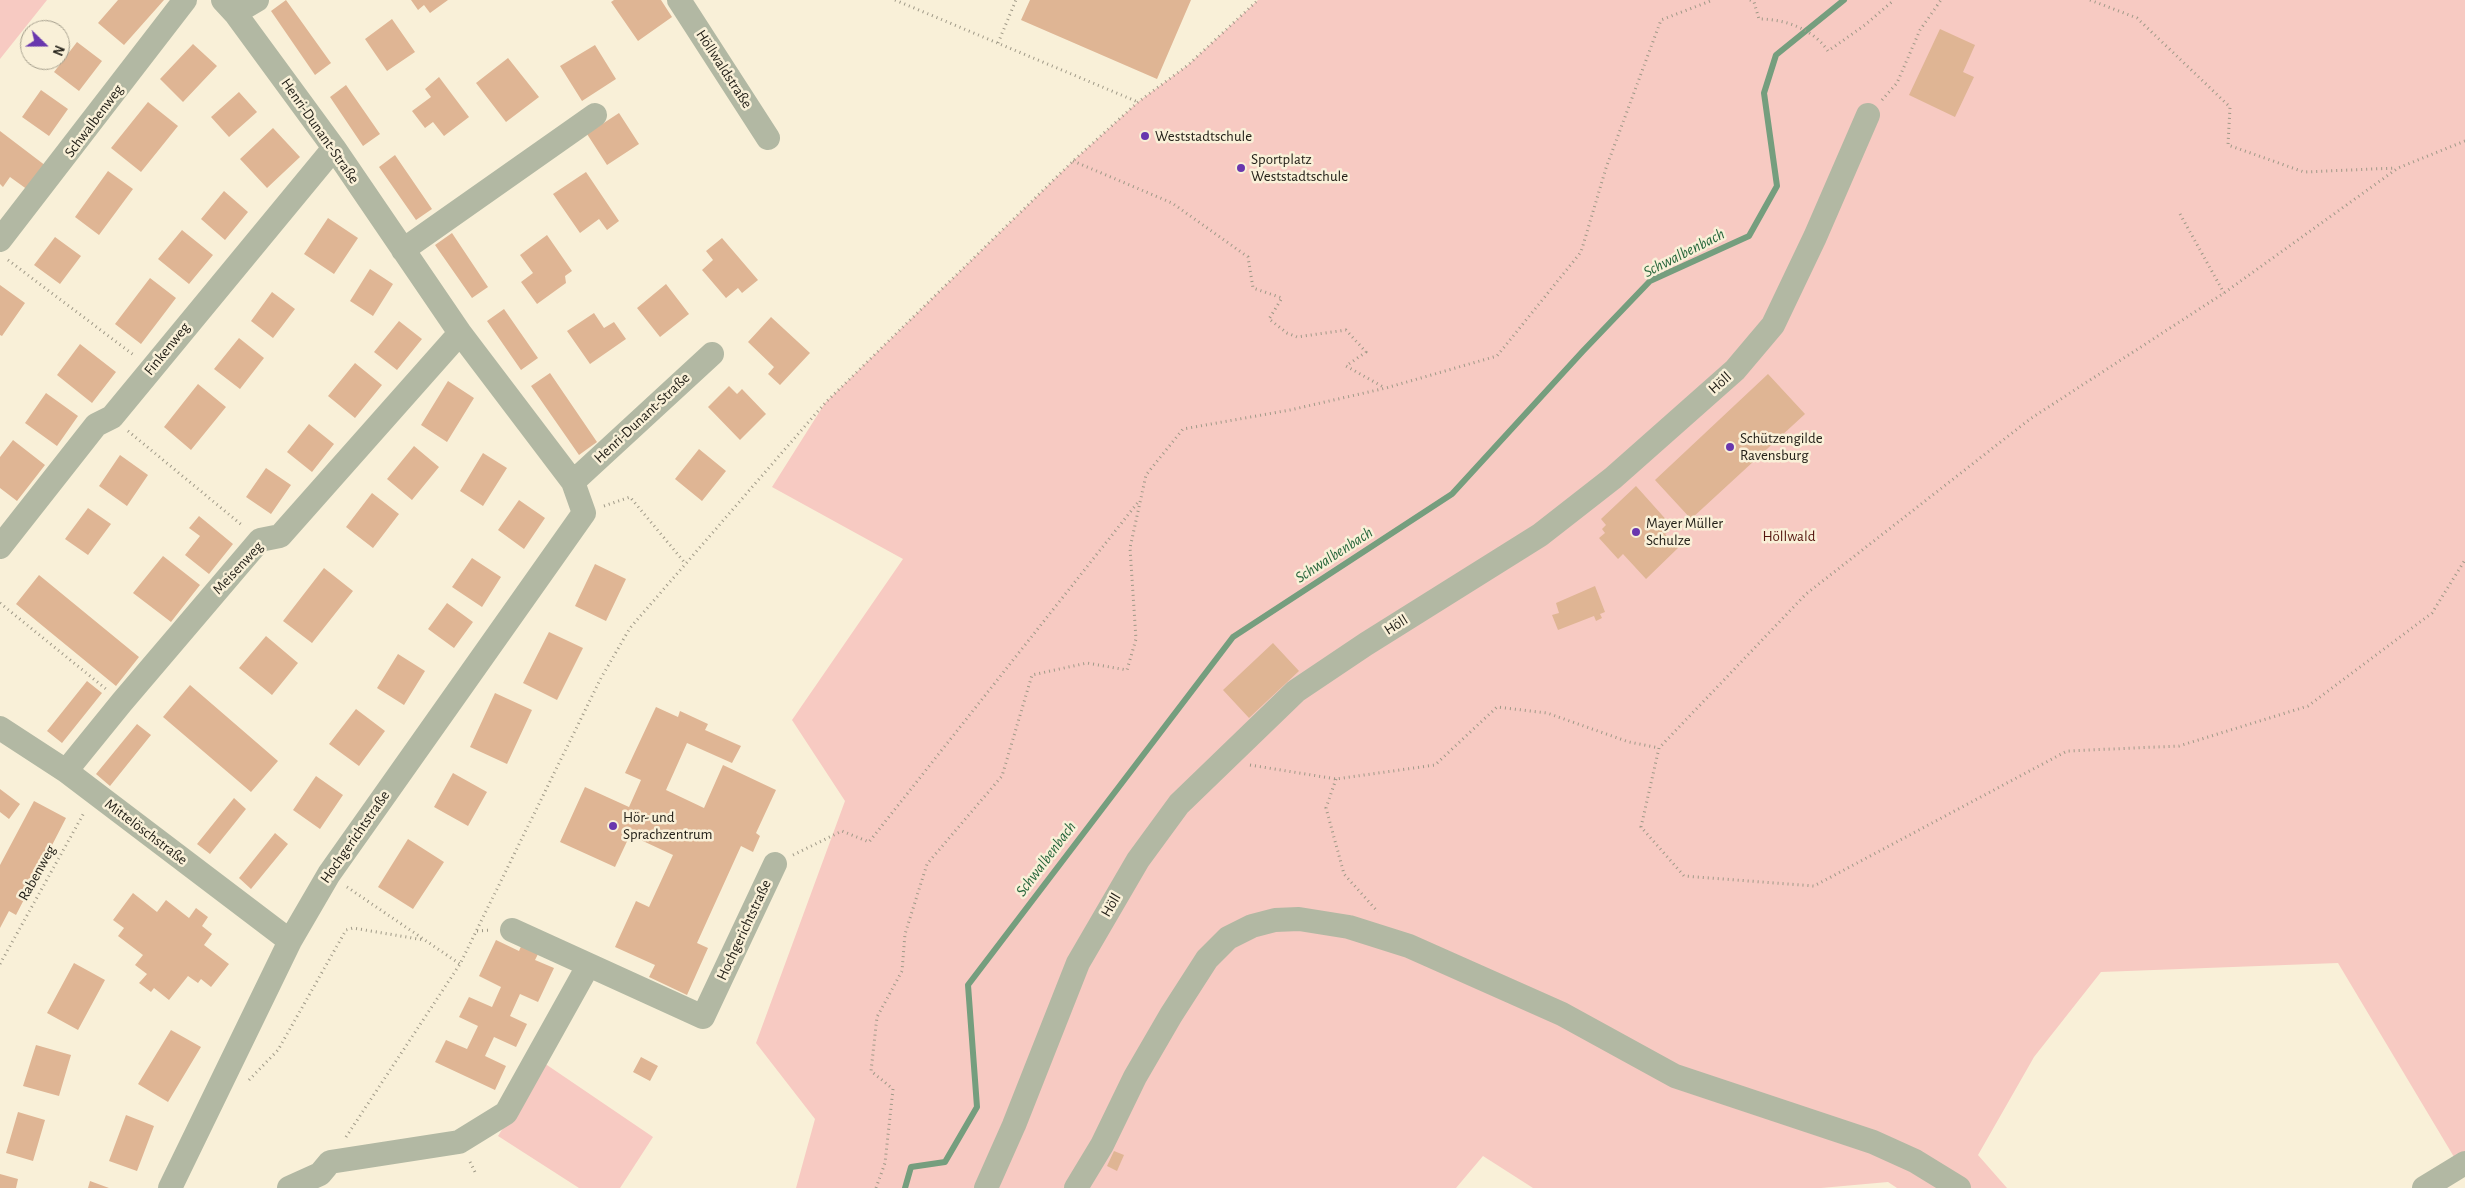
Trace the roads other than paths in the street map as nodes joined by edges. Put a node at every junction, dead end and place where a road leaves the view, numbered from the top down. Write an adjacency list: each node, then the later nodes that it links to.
1 (185, 0): 9 (street, Schwalbenweg)
2 (257, 0): 4 (street, Henri-Dunant-Straße)
3 (679, 0): 7 (street, Höllwaldstraße)
4 (229, 6): 8 (street, Henri-Dunant-Straße)
5 (595, 115): 10 (street)
6 (1868, 115): 25 (street, Höll)
7 (768, 138)
8 (334, 148): 10 (street, Henri-Dunant-Straße); 15 (street, Finkenweg)
9 (0, 240)
10 (403, 250): 11 (street, Henri-Dunant-Straße)
11 (460, 333): 13 (street, Henri-Dunant-Straße); 17 (street, Meisenweg)
12 (712, 354): 13 (street, Henri-Dunant-Straße)
13 (573, 482): 14 (street, Henri-Dunant-Straße)
14 (584, 513): 20 (street, Hochgerichtstraße)
15 (0, 547)
16 (0, 728): 17 (street, Mittelöschstraße)
17 (66, 771): 20 (street, Mittelöschstraße)
18 (775, 864): 21 (street, Hochgerichtstraße)
19 (512, 930): 21 (street, Hochgerichtstraße)
20 (290, 941): 23 (street, Hochgerichtstraße)
21 (588, 966): 24 (street)
22 (2465, 1164): 28 (street)
23 (170, 1188)
24 (289, 1188)
25 (986, 1188)
26 (1076, 1188): 27 (street)
27 (1959, 1188)
28 (2424, 1188)

